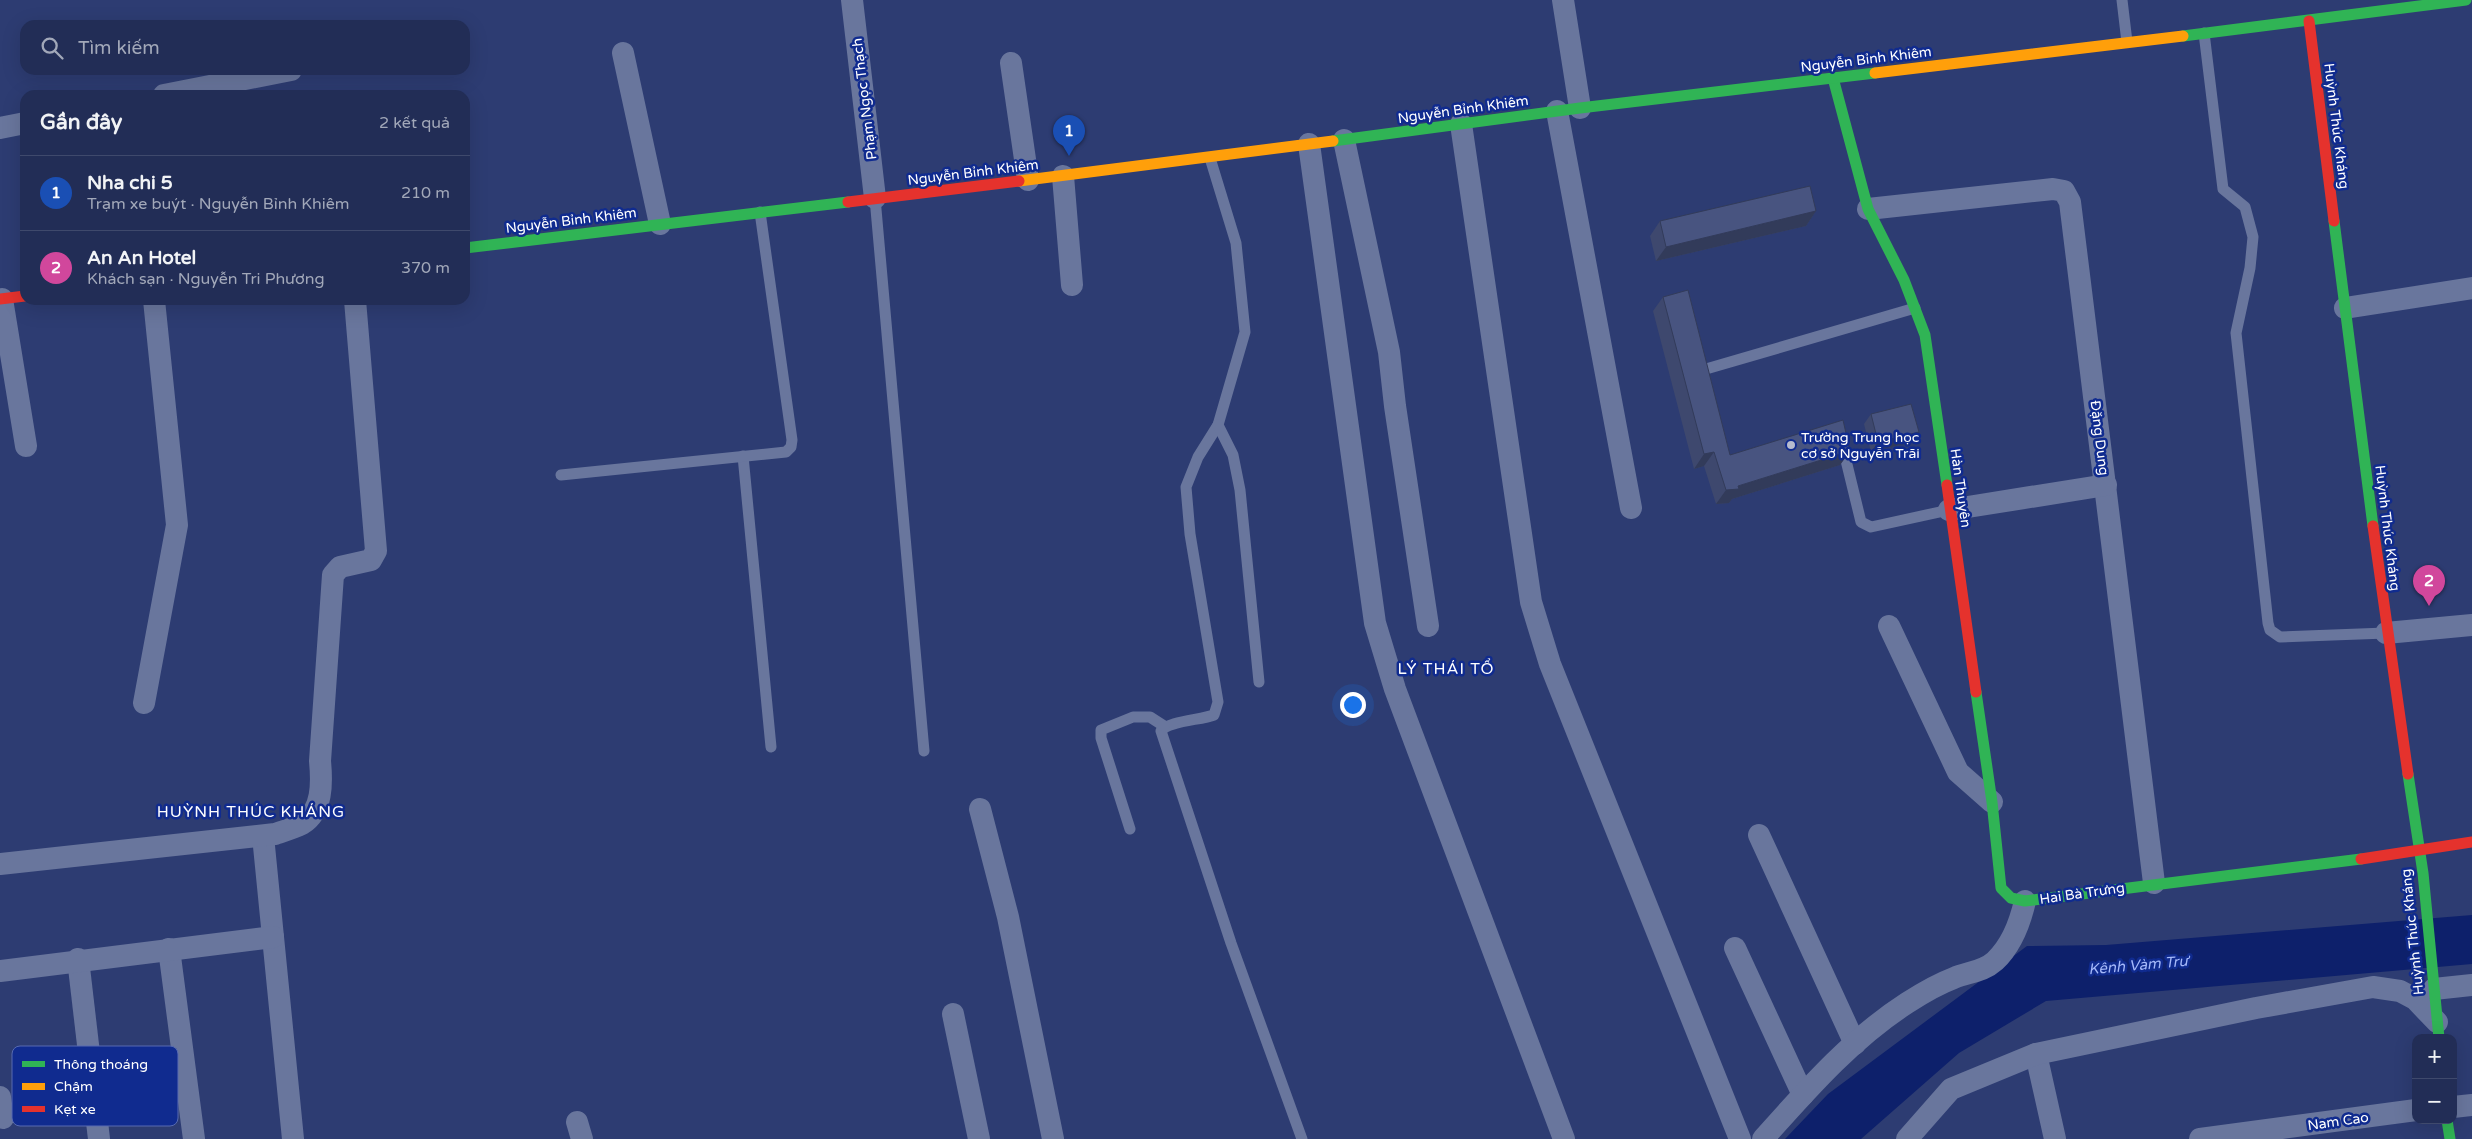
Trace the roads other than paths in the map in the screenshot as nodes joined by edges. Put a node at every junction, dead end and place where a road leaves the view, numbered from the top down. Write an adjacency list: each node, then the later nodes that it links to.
1 (852, 0): 23 (street, Phạm Ngọc Thạch)
2 (1563, 0): 13 (street)
3 (2122, 0): 7 (lane)
4 (2466, 0): 5 (street, Nguyễn Bỉnh Khiêm)
5 (2308, 21): 6 (street, Nguyễn Bỉnh Khiêm); 35 (street, Huỳnh Thúc Kháng)
6 (2204, 34): 7 (street, Nguyễn Bỉnh Khiêm); 48 (lane)
7 (2128, 42): 11 (street, Nguyễn Bỉnh Khiêm)
8 (623, 53): 26 (street)
9 (1011, 63): 22 (street)
10 (266, 75): 12 (street)
11 (1833, 78): 13 (street, Nguyễn Bỉnh Khiêm); 24 (street, Hàn Thuyên)
12 (189, 90)
13 (1580, 108): 14 (street, Nguyễn Bỉnh Khiêm)
14 (1557, 111): 16 (street, Nguyễn Bỉnh Khiêm); 43 (street)
15 (20, 124): 17 (street)
16 (1461, 124): 18 (street, Nguyễn Bỉnh Khiêm); 89 (street)
17 (0, 128)
18 (1344, 140): 19 (street, Nguyễn Bỉnh Khiêm); 46 (street)
19 (1309, 144): 20 (street, Nguyễn Bỉnh Khiêm); 88 (street)
20 (1210, 158): 21 (street, Nguyễn Bỉnh Khiêm); 37 (lane)
21 (1063, 176): 22 (street, Nguyễn Bỉnh Khiêm); 28 (street)
22 (1028, 180): 23 (street, Nguyễn Bỉnh Khiêm)
23 (875, 198): 25 (street, Nguyễn Bỉnh Khiêm); 53 (lane)
24 (1868, 209): 34 (street, Hàn Thuyên); 42 (street, Đặng Dung)
25 (760, 212): 26 (street, Nguyễn Bỉnh Khiêm); 40 (lane)
26 (660, 224): 27 (street, Nguyễn Bỉnh Khiêm)
27 (470, 247)
28 (1072, 284)
29 (2472, 288): 35 (street)
30 (20, 297): 31 (street)
31 (1, 299): 39 (street)
32 (155, 305): 50 (street)
33 (355, 305): 58 (street)
34 (1917, 308): 36 (lane); 44 (street, Hàn Thuyên)
35 (2345, 308): 48 (street, Huỳnh Thúc Kháng)
36 (1706, 369)
37 (1218, 425): 49 (lane); 51 (lane)
38 (1840, 433): 44 (lane)
39 (26, 446)
40 (743, 456): 41 (lane); 52 (lane)
41 (561, 475)
42 (2106, 485): 44 (street); 62 (street, Đặng Dung)
43 (1631, 508)
44 (1949, 510): 54 (street, Hàn Thuyên)
45 (2472, 625): 48 (street)
46 (1428, 626)
47 (1890, 626): 54 (street)
48 (2386, 633): 60 (street, Huỳnh Thúc Kháng)
49 (1259, 682)
50 (144, 703)
51 (1164, 726): 56 (lane); 87 (lane)
52 (771, 747)
53 (924, 751)
54 (1992, 802): 63 (street, Hàn Thuyên)
55 (980, 809): 86 (street)
56 (1130, 829)
57 (1759, 835): 73 (street)
58 (263, 836): 61 (street); 64 (street)
59 (2472, 842): 60 (street, Hai Bà Trưng)
60 (2418, 852): 62 (street, Hai Bà Trưng); 69 (street, Huỳnh Thúc Kháng)
61 (0, 864)
62 (2154, 883): 63 (street, Hai Bà Trưng)
63 (2025, 900): 73 (street, Hai Bà Trưng)
64 (273, 936): 66 (street); 84 (street)
65 (1735, 948): 76 (street)
66 (169, 949): 67 (street); 83 (street)
67 (78, 960): 68 (street); 74 (street)
68 (0, 970)
69 (2433, 981): 70 (street); 72 (street, Huỳnh Thúc Kháng)
70 (2472, 986)
71 (953, 1014): 85 (street)
72 (2438, 1030): 75 (street)
73 (1855, 1044): 76 (street, Hai Bà Trưng)
74 (88, 1046)
75 (2036, 1054): 91 (street); 92 (street)
76 (1803, 1095): 90 (street, Hai Bà Trưng)
77 (2472, 1105): 78 (street)
78 (2457, 1107)
79 (2412, 1111): 93 (street, Nam Cao)
80 (2448, 1124): 94 (street)
81 (97, 1126): 82 (street)
82 (99, 1139)
83 (194, 1139)
84 (293, 1139)
85 (979, 1139)
86 (1053, 1139)
87 (1302, 1139)
88 (1564, 1139)
89 (1740, 1139)
90 (1763, 1139)
91 (1907, 1139)
92 (2055, 1139)
93 (2200, 1139)
94 (2450, 1139)

